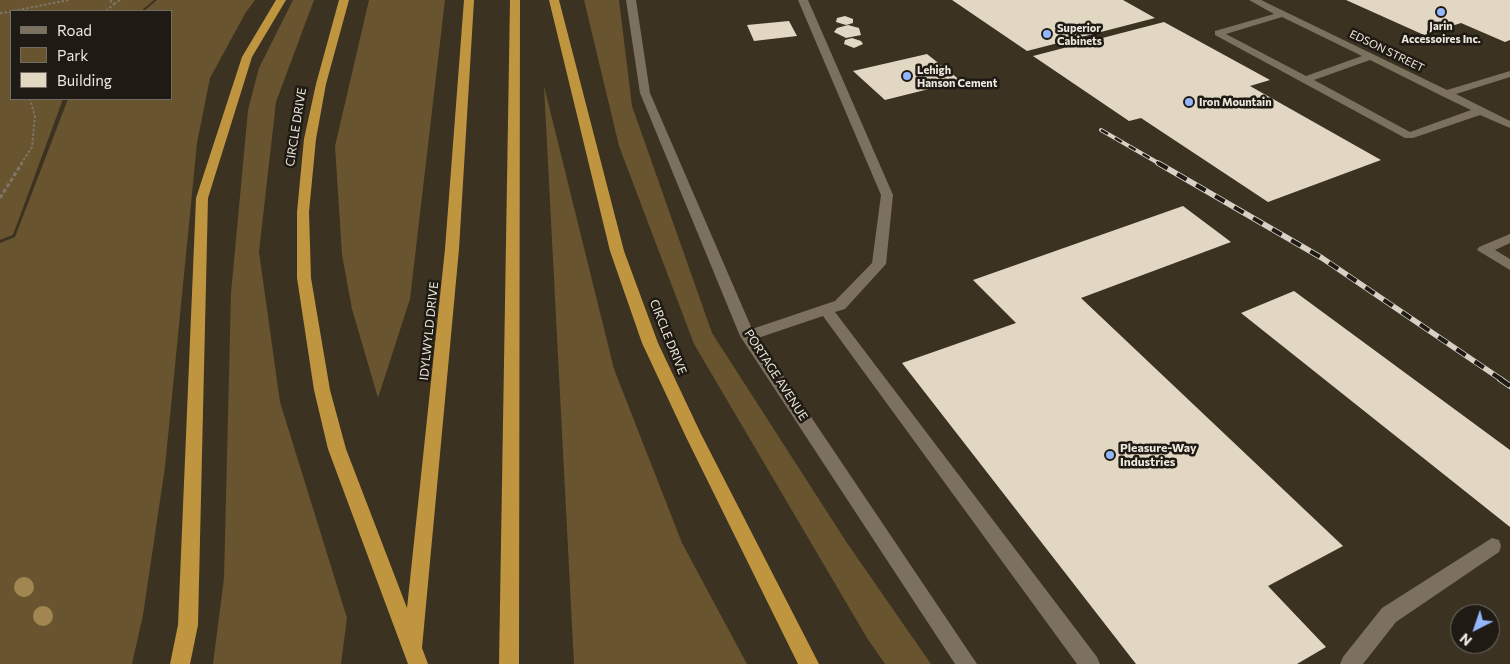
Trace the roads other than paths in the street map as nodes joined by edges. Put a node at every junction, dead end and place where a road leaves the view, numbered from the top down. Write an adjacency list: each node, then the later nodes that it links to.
1 (281, 0): 21 (highway)
2 (344, 0): 23 (highway, CIRCLE DRIVE)
3 (469, 0): 22 (highway, IDYLWYLD DRIVE)
4 (515, 0): 24 (highway)
5 (554, 0): 25 (highway, CIRCLE DRIVE)
6 (631, 0): 19 (street, PORTAGE AVENUE)
7 (803, 0): 18 (street)
8 (1254, 0): 9 (street, EDSON STREET)
9 (1282, 14): 10 (street, EDSON STREET); 12 (street)
10 (1370, 57): 12 (street); 13 (street, EDSON STREET)
11 (1510, 74): 13 (street)
12 (1305, 80): 14 (street)
13 (1446, 94): 14 (street, EDSON STREET)
14 (1480, 111): 15 (street, EDSON STREET)
15 (1510, 125)
16 (1510, 238): 17 (street)
17 (1510, 265)
18 (826, 310): 19 (street); 27 (street)
19 (748, 336): 26 (street, PORTAGE AVENUE)
20 (1492, 546): 28 (street)
21 (180, 664)
22 (411, 664)
23 (418, 664)
24 (509, 664)
25 (810, 664)
26 (967, 664)
27 (1090, 664)
28 (1350, 664)

